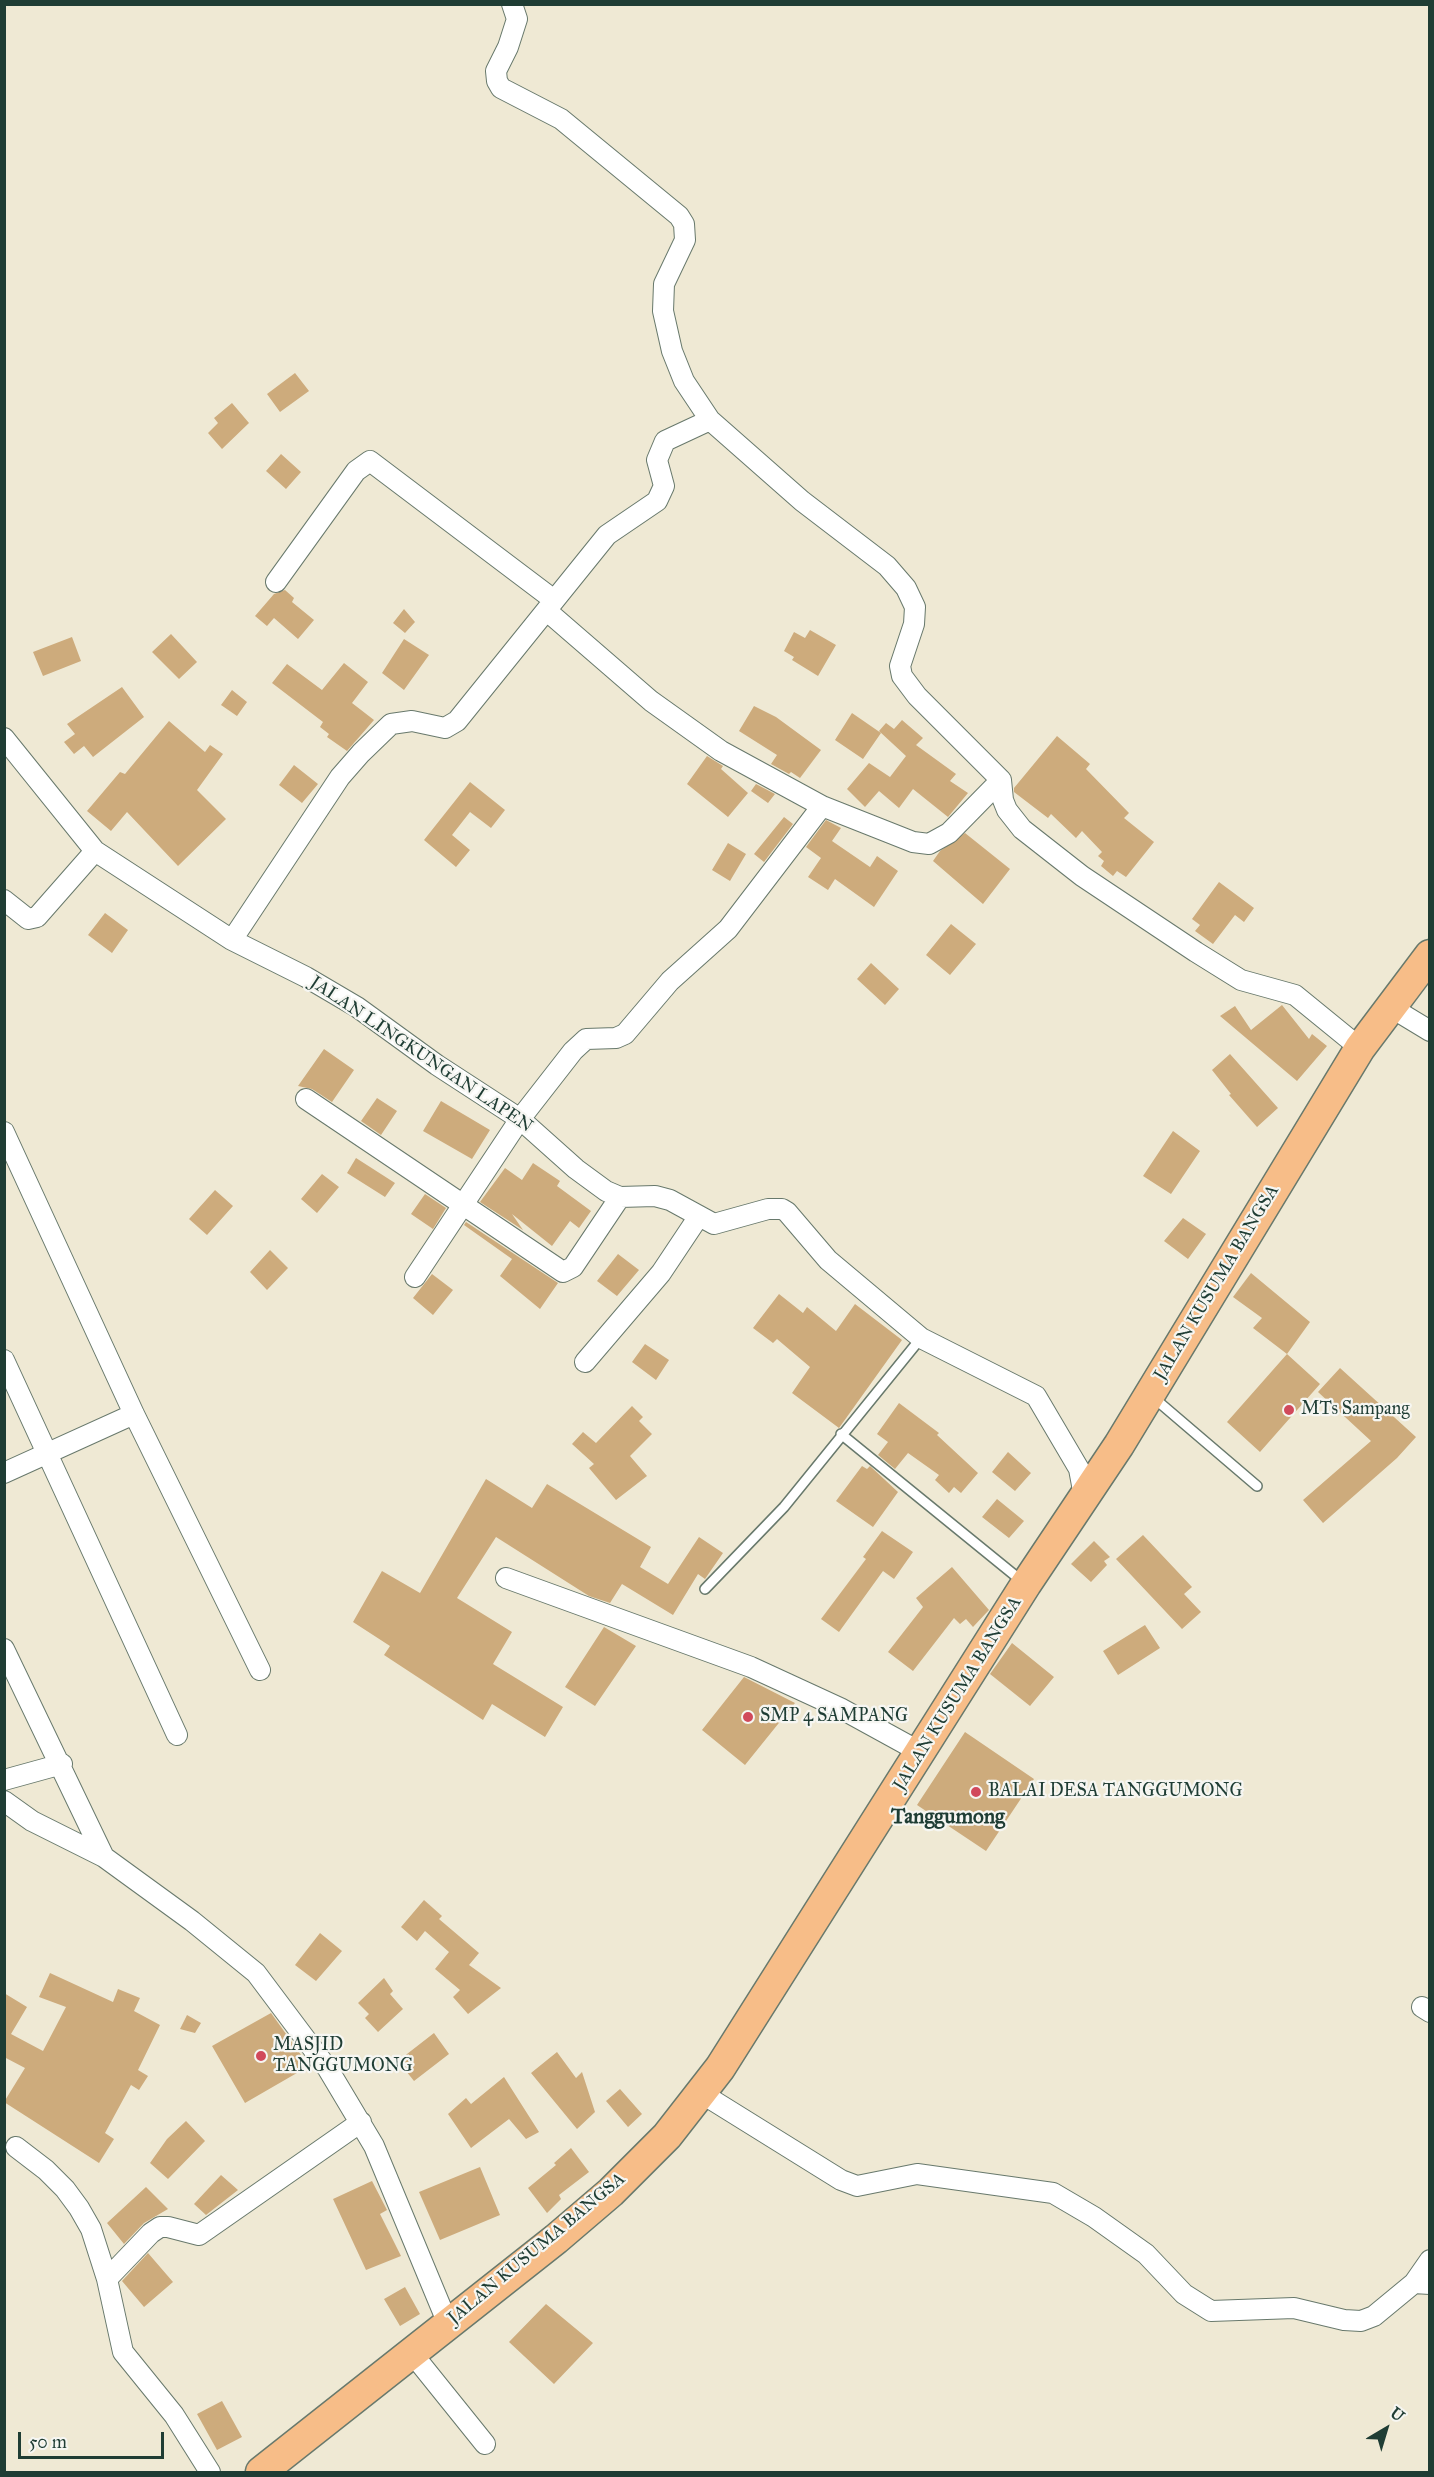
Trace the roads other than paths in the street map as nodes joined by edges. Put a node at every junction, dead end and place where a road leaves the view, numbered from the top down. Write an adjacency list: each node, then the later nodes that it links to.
1 (512, 4): 2 (street)
2 (710, 420): 4 (street); 6 (street)
3 (276, 582): 4 (street)
4 (550, 605): 7 (street); 10 (street)
5 (4, 738): 8 (street, JALAN LINGKUNGAN LAPEN)
6 (1001, 780): 7 (street); 14 (street)
7 (822, 806): 16 (street)
8 (95, 851): 9 (street); 10 (street, JALAN LINGKUNGAN LAPEN)
9 (4, 900)
10 (232, 940): 16 (street, JALAN LINGKUNGAN LAPEN)
11 (1430, 955): 12 (main road, JALAN KUSUMA BANGSA)
12 (1392, 1008): 13 (street); 14 (main road, JALAN KUSUMA BANGSA)
13 (1430, 1031)
14 (1360, 1048): 25 (main road, JALAN KUSUMA BANGSA)
15 (306, 1099): 19 (street)
16 (520, 1119): 18 (street, JALAN LINGKUNGAN LAPEN); 19 (street)
17 (4, 1132): 26 (street)
18 (620, 1197): 19 (street); 20 (street)
19 (465, 1204): 21 (street)
20 (699, 1216): 22 (street); 24 (street)
21 (415, 1277)
22 (921, 1338): 27 (lane); 31 (street)
23 (4, 1360): 28 (street)
24 (585, 1362)
25 (1149, 1395): 30 (lane); 31 (main road, JALAN KUSUMA BANGSA)
26 (134, 1414): 28 (street); 36 (street)
27 (842, 1434): 33 (lane); 34 (lane)
28 (48, 1453): 29 (street); 37 (street)
29 (4, 1473)
30 (1257, 1486)
31 (1084, 1496): 33 (main road, JALAN KUSUMA BANGSA)
32 (506, 1578): 38 (street)
33 (1026, 1584): 38 (main road, JALAN KUSUMA BANGSA)
34 (705, 1589)
35 (4, 1649): 39 (street)
36 (260, 1670)
37 (177, 1735)
38 (922, 1754): 43 (main road, JALAN KUSUMA BANGSA)
39 (62, 1764): 40 (street); 42 (street)
40 (4, 1780)
41 (4, 1801): 42 (street)
42 (104, 1857): 44 (street)
43 (701, 2093): 48 (street); 49 (main road, JALAN KUSUMA BANGSA)
44 (361, 2122): 47 (street); 49 (street)
45 (16, 2147): 47 (street)
46 (1430, 2260): 48 (street)
47 (107, 2279): 52 (street)
48 (1422, 2284)
49 (448, 2324): 50 (main road, JALAN KUSUMA BANGSA)
50 (411, 2352): 51 (street); 53 (main road, JALAN KUSUMA BANGSA)
51 (485, 2444)
52 (210, 2472)
53 (261, 2472)

